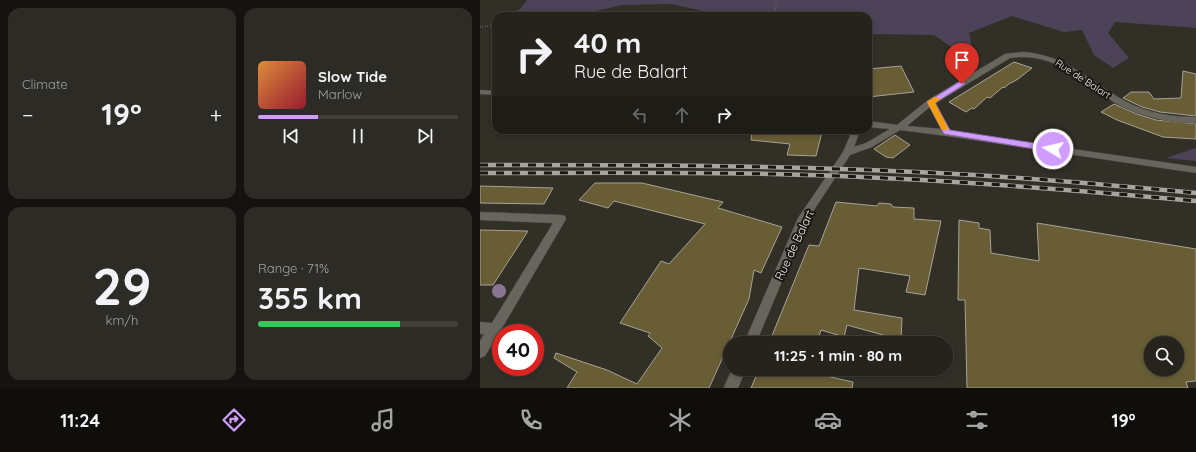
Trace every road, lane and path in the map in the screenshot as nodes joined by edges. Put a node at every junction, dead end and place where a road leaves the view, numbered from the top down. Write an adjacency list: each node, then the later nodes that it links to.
1 (778, 0): 2 (path)
2 (777, 12)
3 (491, 26): 4 (path)
4 (480, 27)
5 (480, 92): 6 (street)
6 (492, 93)
7 (931, 102): 8 (street, Rue de Balart); 10 (street, Rue de Balart); 11 (street)
8 (1196, 120)
9 (872, 124): 10 (street)
10 (900, 127): 11 (street); 13 (street, Rue de Balart)
11 (947, 133): 14 (street)
12 (853, 134): 13 (street, Rue de Balart)
13 (847, 152): 20 (street, Rue de Balart)
14 (1196, 170)
15 (480, 216): 16 (street)
16 (498, 324)
17 (480, 328): 18 (street)
18 (492, 329)
19 (492, 334): 21 (street)
20 (753, 336)
21 (480, 352)
22 (736, 376): 23 (street)
23 (731, 388)

